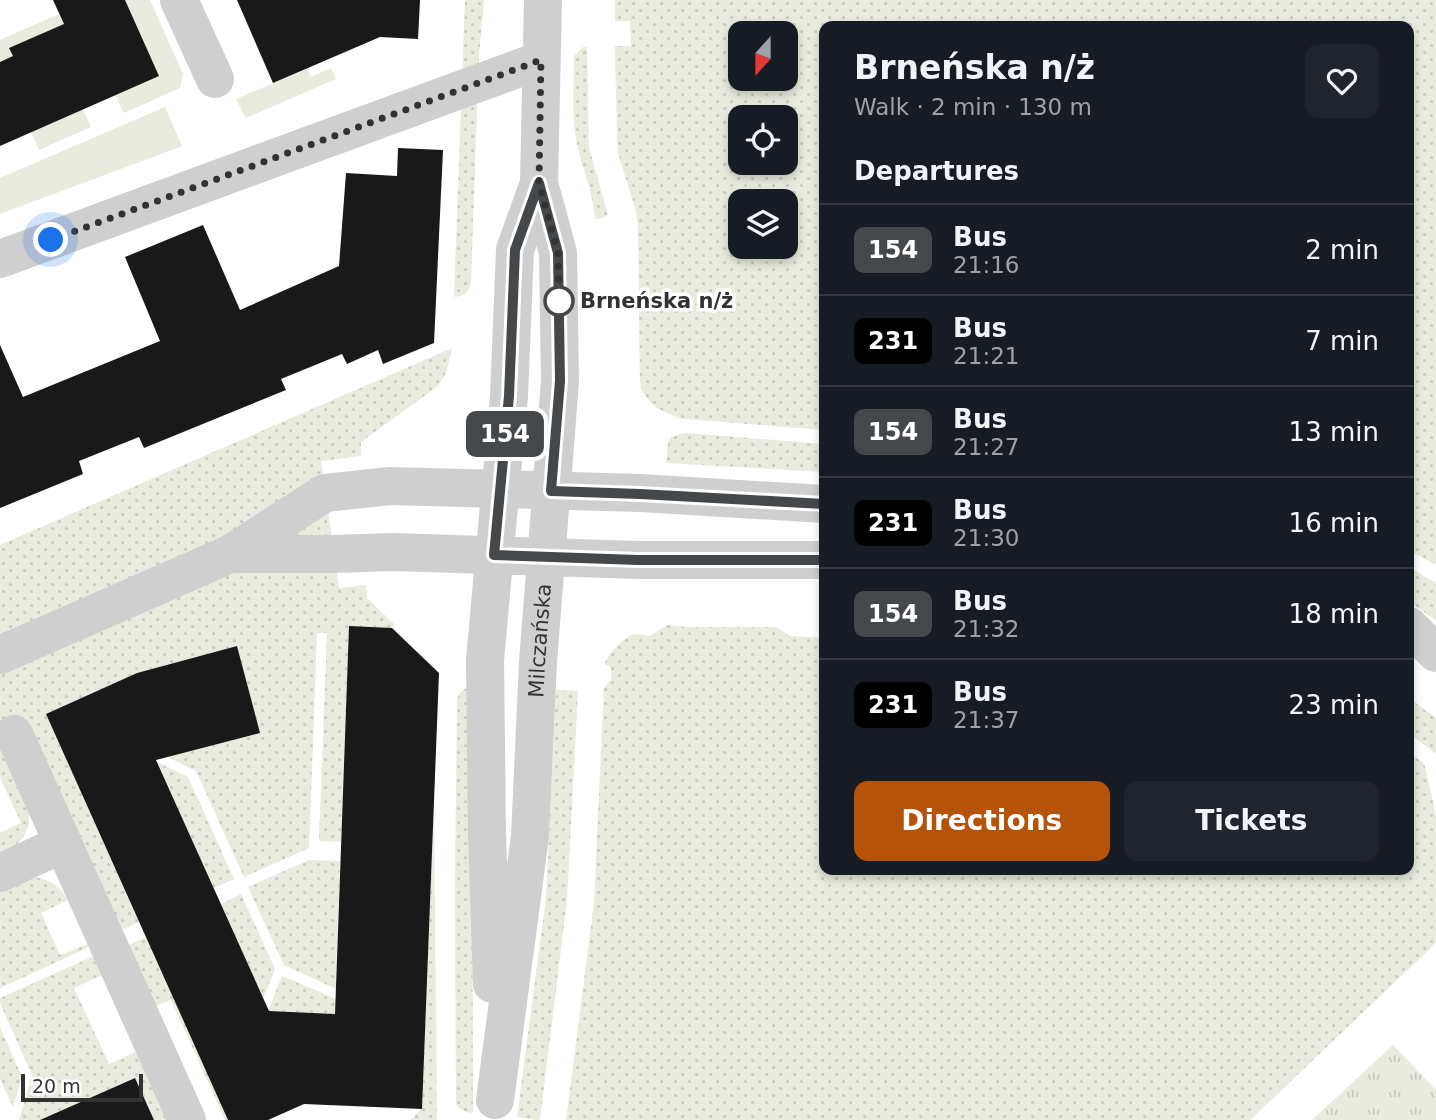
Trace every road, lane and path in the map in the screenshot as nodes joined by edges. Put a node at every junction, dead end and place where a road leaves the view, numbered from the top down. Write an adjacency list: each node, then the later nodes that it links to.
1 (179, 0): 4 (street)
2 (542, 0): 3 (street, Milczańska)
3 (541, 60): 5 (street, Milczańska); 6 (street)
4 (215, 79)
5 (539, 183): 7 (street, Milczańska); 8 (street, Milczańska)
6 (0, 259)
7 (500, 489): 8 (street); 10 (street); 11 (street, Milczańska)
8 (551, 491): 9 (street); 12 (street, Milczańska)
9 (819, 504)
10 (230, 554): 11 (street); 16 (street)
11 (494, 555): 12 (street); 22 (street, Milczańska)
12 (546, 557): 13 (street); 22 (street, Milczańska)
13 (819, 560)
14 (1414, 630): 15 (street)
15 (1436, 653)
16 (0, 655)
17 (1414, 657): 18 (street)
18 (1436, 669)
19 (14, 734): 20 (street)
20 (62, 844): 21 (street); 23 (street)
21 (0, 873)
22 (495, 1110)
23 (187, 1120)

